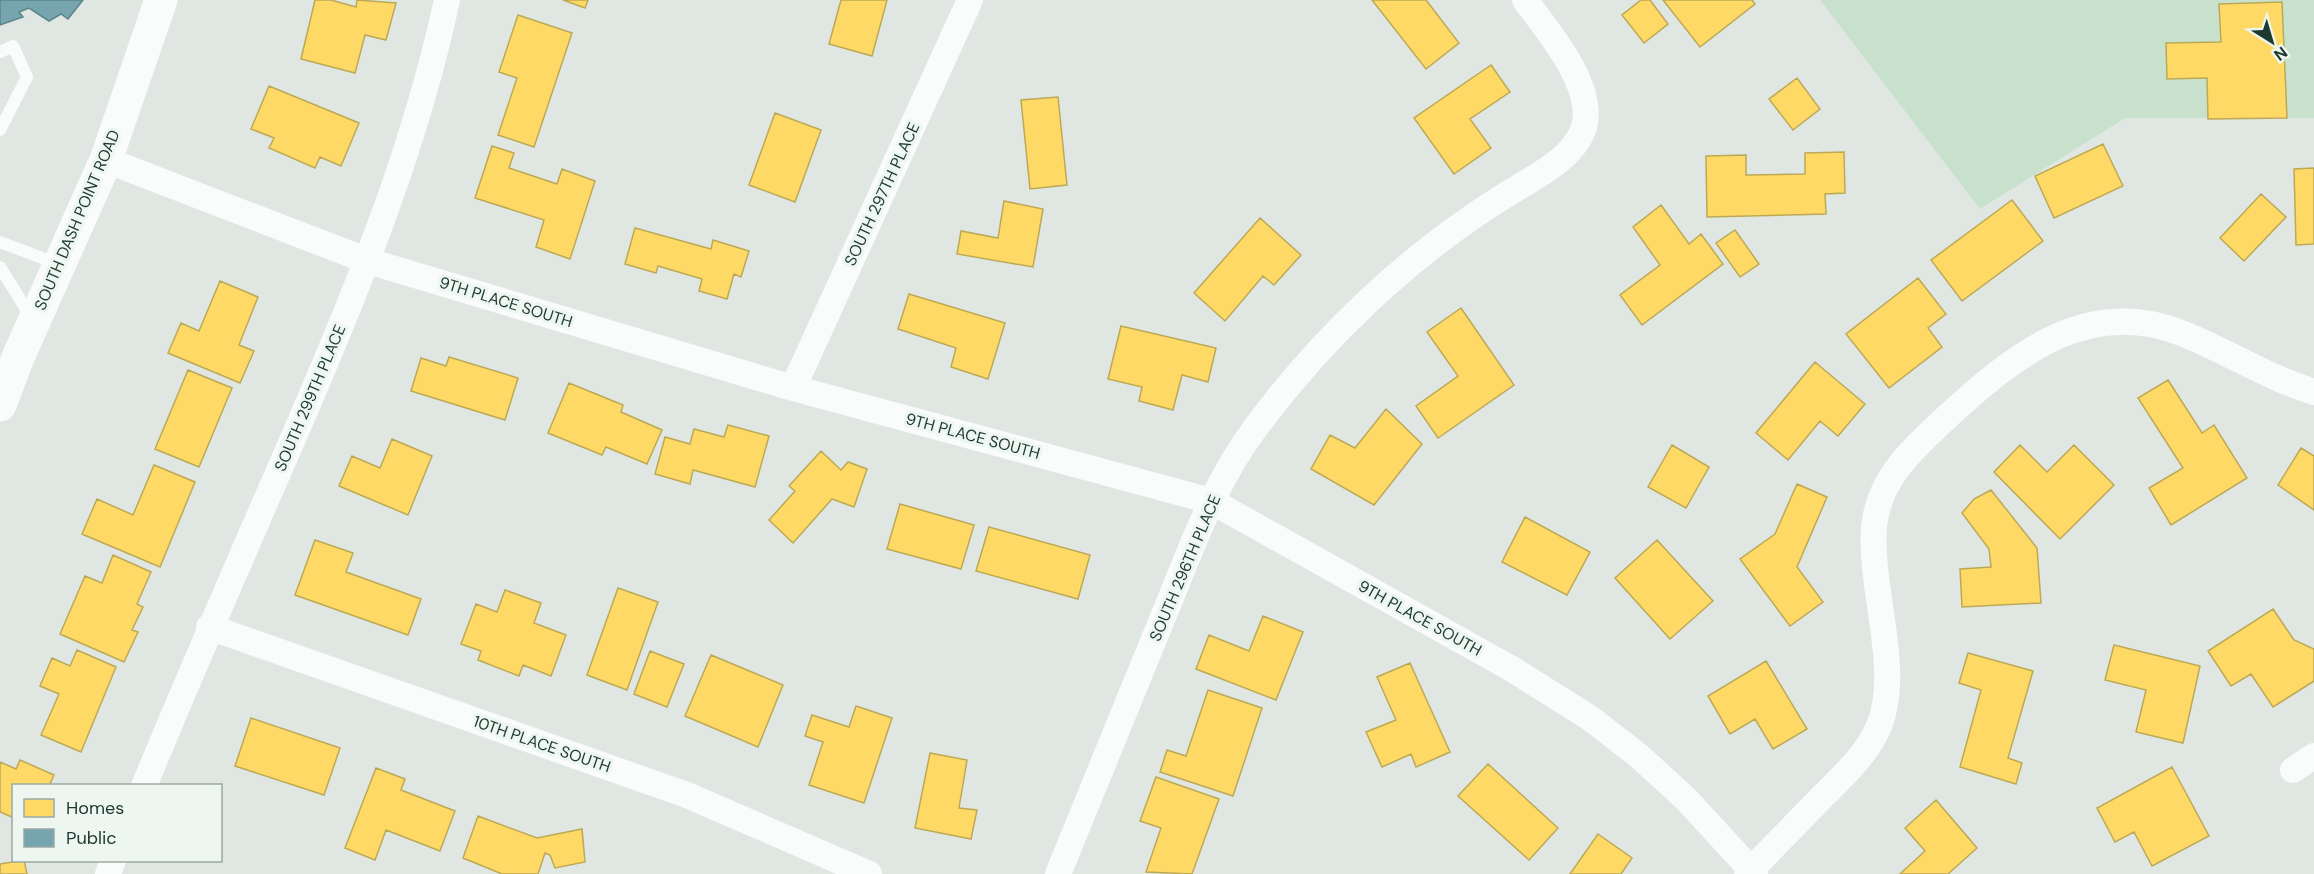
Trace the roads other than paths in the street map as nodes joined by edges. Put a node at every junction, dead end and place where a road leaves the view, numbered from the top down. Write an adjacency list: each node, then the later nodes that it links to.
1 (161, 0): 7 (main road, SOUTH DASH POINT ROAD)
2 (447, 0): 9 (street, SOUTH 299TH PLACE)
3 (970, 0): 13 (street, SOUTH 297TH PLACE)
4 (1525, 0): 16 (street, SOUTH 296TH PLACE)
5 (0, 52): 6 (lane)
6 (0, 130)
7 (106, 160): 9 (street, 9TH PLACE SOUTH); 10 (main road, SOUTH DASH POINT ROAD)
8 (0, 242): 10 (lane)
9 (368, 261): 13 (street, 9TH PLACE SOUTH); 17 (street, SOUTH 299TH PLACE)
10 (59, 264): 12 (main road, SOUTH DASH POINT ROAD)
11 (0, 267): 12 (lane)
12 (34, 321): 15 (main road, SOUTH DASH POINT ROAD)
13 (793, 388): 16 (street, 9TH PLACE SOUTH)
14 (2314, 392): 19 (street)
15 (0, 405)
16 (1210, 501): 19 (street, 9TH PLACE SOUTH); 21 (street, SOUTH 296TH PLACE)
17 (209, 627): 18 (street, SOUTH 299TH PLACE); 20 (street, 10TH PLACE SOUTH)
18 (145, 784)
19 (1751, 873)
20 (869, 874)
21 (1058, 874)

